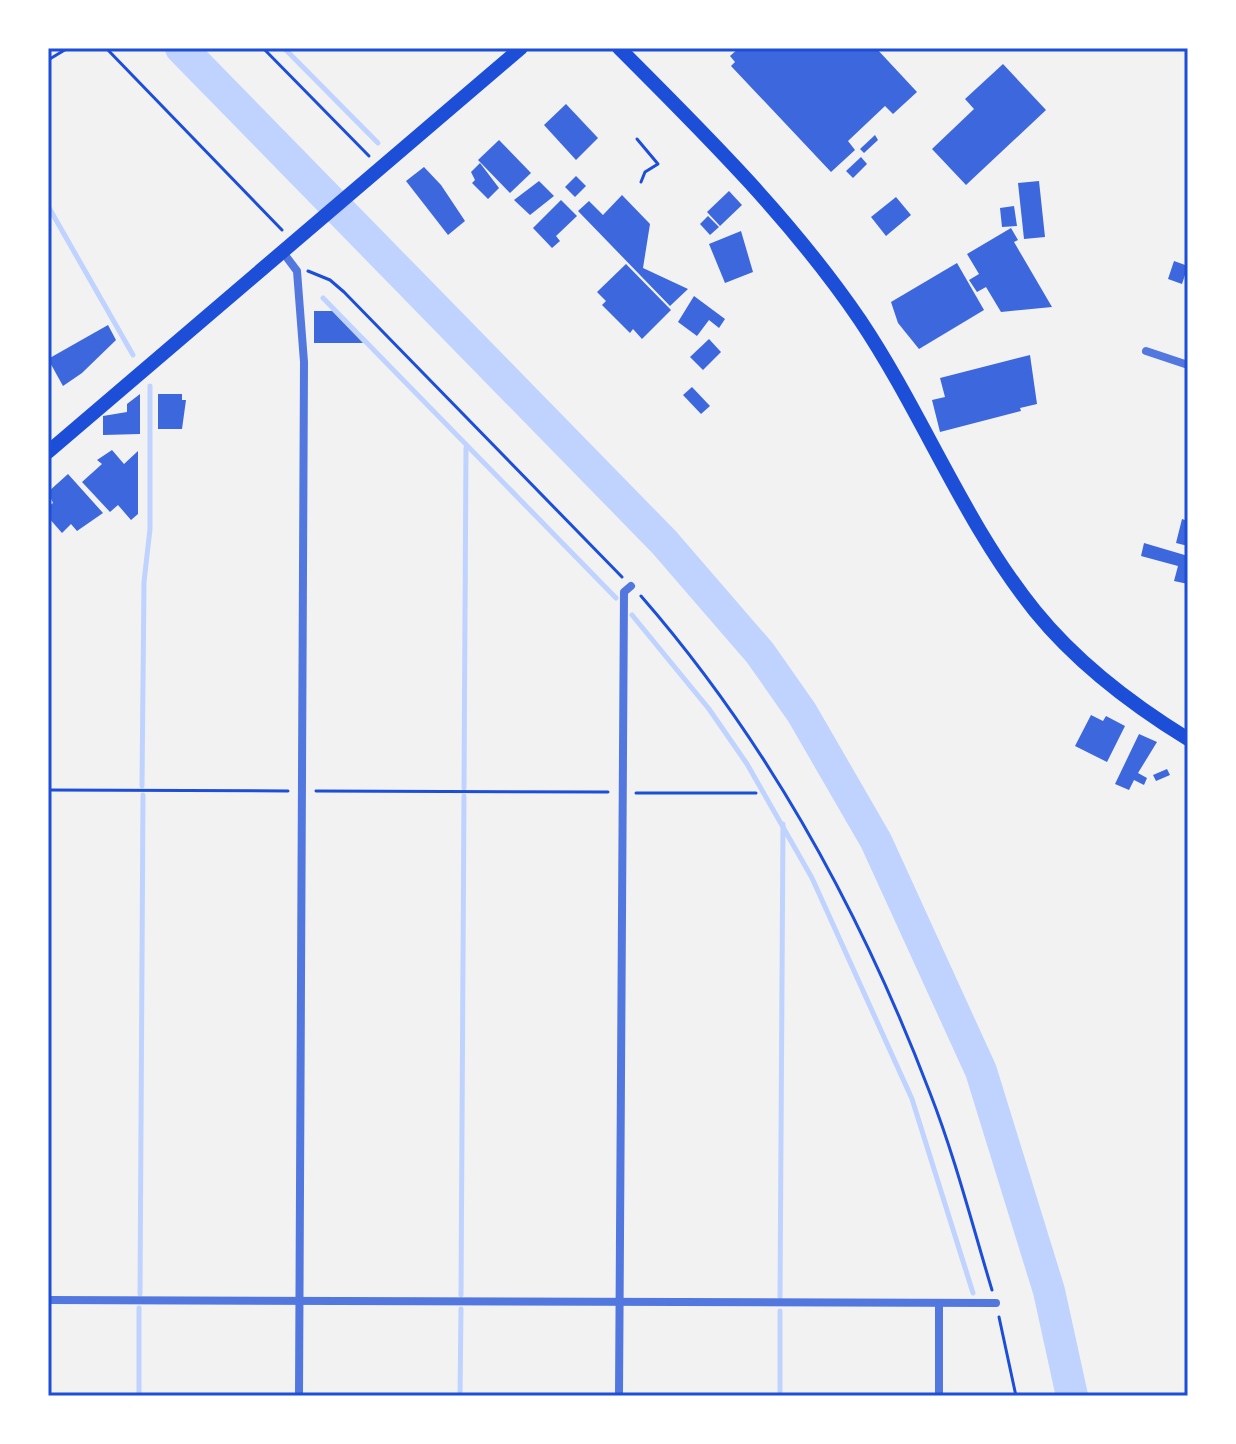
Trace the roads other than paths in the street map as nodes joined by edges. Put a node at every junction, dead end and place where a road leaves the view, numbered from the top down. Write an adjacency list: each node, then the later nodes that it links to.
1 (521, 48): 3 (main road)
2 (619, 48): 8 (main road)
3 (290, 244): 6 (main road); 10 (street)
4 (1146, 351): 5 (street)
5 (1188, 365)
6 (48, 452)
7 (631, 586): 11 (street)
8 (1188, 739)
9 (48, 1300): 10 (street)
10 (300, 1301): 11 (street); 14 (street)
11 (620, 1303): 13 (street); 15 (street)
12 (996, 1303): 13 (street)
13 (939, 1305): 16 (street)
14 (299, 1396)
15 (619, 1396)
16 (939, 1396)

